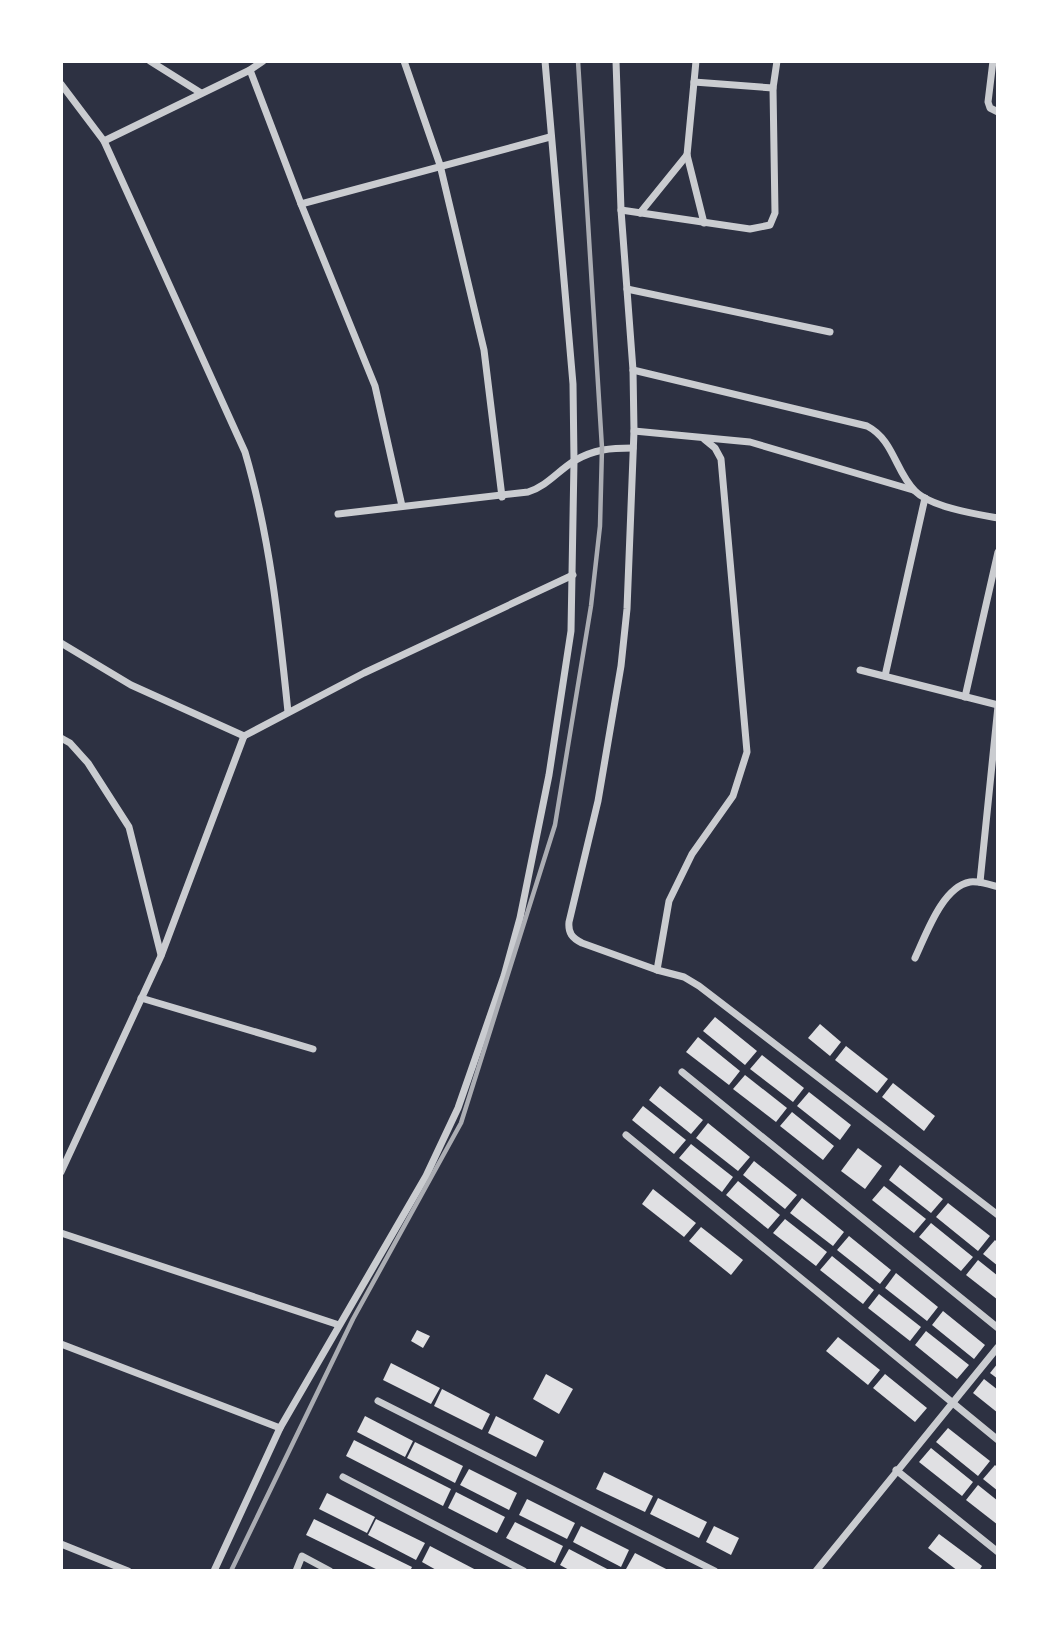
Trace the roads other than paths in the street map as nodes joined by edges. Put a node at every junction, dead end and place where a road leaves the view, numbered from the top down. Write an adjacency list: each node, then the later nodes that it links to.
1 (150, 61): 13 (street)
2 (263, 61): 9 (street)
3 (404, 61): 18 (street)
4 (545, 61): 15 (street)
5 (616, 61): 20 (street)
6 (696, 61): 10 (street)
7 (777, 61): 12 (street)
8 (993, 61): 14 (street)
9 (250, 70): 13 (street); 19 (street)
10 (694, 82): 12 (street); 17 (street)
11 (61, 84): 16 (street)
12 (774, 88): 22 (street)
13 (201, 93): 16 (street)
14 (998, 112)
15 (550, 137): 18 (street); 29 (street)
16 (104, 141): 43 (street)
17 (687, 155): 21 (street); 22 (street)
18 (440, 165): 19 (street); 31 (street)
19 (301, 204): 33 (street)
20 (621, 210): 21 (street); 23 (street)
21 (640, 213): 22 (street)
22 (704, 223)
23 (627, 289): 24 (street); 25 (street)
24 (830, 332)
25 (633, 370): 26 (street); 30 (street)
26 (634, 431): 27 (street); 28 (street)
27 (704, 439): 30 (street); 50 (street)
28 (633, 448): 29 (street); 50 (street)
29 (574, 461): 31 (street); 37 (street)
30 (913, 490): 32 (street)
31 (502, 497): 33 (street)
32 (925, 498): 35 (street); 40 (street)
33 (402, 506): 34 (street)
34 (338, 514)
35 (998, 518)
36 (998, 552): 41 (street)
37 (573, 575): 43 (street); 58 (street)
38 (61, 643): 44 (street)
39 (860, 670): 40 (street)
40 (885, 676): 41 (street)
41 (965, 696): 42 (street)
42 (998, 706): 46 (street)
43 (288, 712): 44 (street)
44 (244, 736): 48 (street)
45 (61, 738): 48 (street)
46 (980, 882): 47 (street); 49 (street)
47 (998, 887)
48 (161, 956): 51 (street)
49 (915, 958)
50 (657, 970): 56 (street)
51 (141, 998): 52 (street); 55 (street)
52 (313, 1049)
53 (682, 1072): 59 (street)
54 (625, 1135): 63 (street)
55 (61, 1172)
56 (998, 1215)
57 (61, 1233): 58 (street)
58 (339, 1325): 64 (street)
59 (998, 1328)
60 (61, 1344): 64 (street)
61 (998, 1347): 63 (street)
62 (378, 1401): 75 (street)
63 (952, 1404): 65 (street); 66 (street)
64 (280, 1428): 71 (street)
65 (998, 1440)
66 (896, 1470): 69 (street); 76 (street)
67 (343, 1478): 74 (street)
68 (61, 1544): 70 (street)
69 (998, 1552)
70 (128, 1571)
71 (214, 1571)
72 (296, 1571): 73 (street)
73 (330, 1571)
74 (524, 1571)
75 (715, 1571)
76 (816, 1571)

